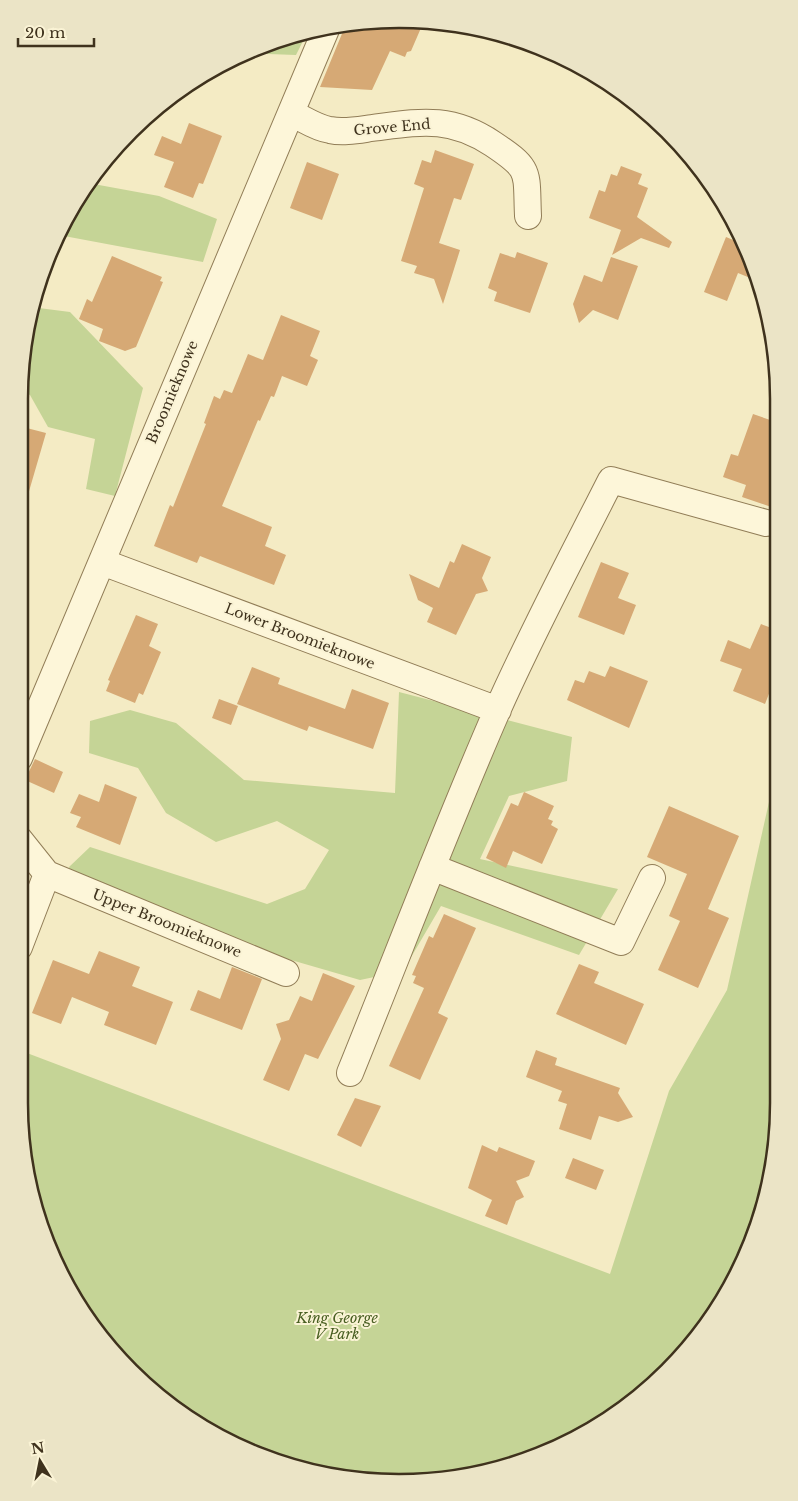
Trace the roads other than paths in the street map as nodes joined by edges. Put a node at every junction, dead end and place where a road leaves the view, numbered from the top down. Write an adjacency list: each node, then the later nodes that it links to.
1 (323, 36): 2 (street, Broomieknowe)
2 (291, 113): 3 (street, Grove End); 5 (street, Broomieknowe)
3 (528, 216)
4 (766, 523): 6 (street)
5 (102, 562): 6 (street, Lower Broomieknowe); 7 (street, Broomieknowe)
6 (498, 710): 9 (street)
7 (28, 730)
8 (28, 851): 10 (street, Upper Broomieknowe)
9 (432, 867): 11 (street); 14 (street)
10 (47, 874): 12 (street); 13 (street, Upper Broomieknowe)
11 (652, 878)
12 (28, 924)
13 (286, 973)
14 (350, 1073)

